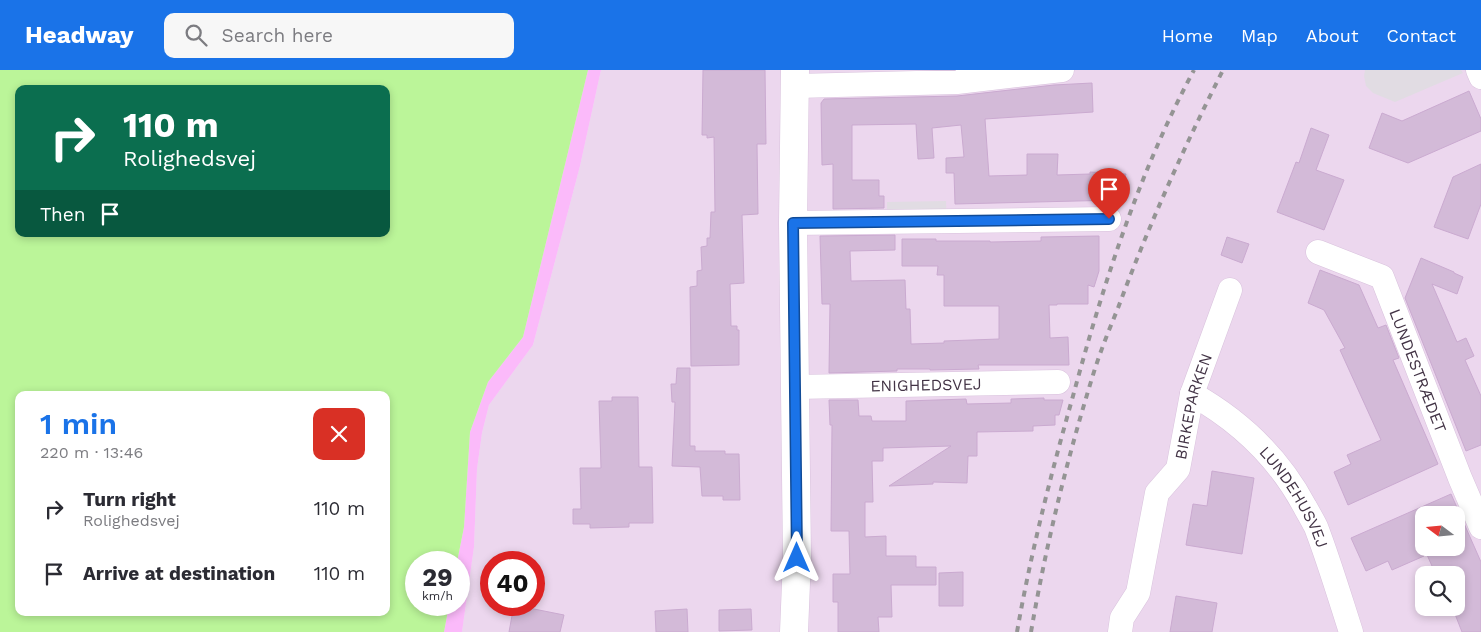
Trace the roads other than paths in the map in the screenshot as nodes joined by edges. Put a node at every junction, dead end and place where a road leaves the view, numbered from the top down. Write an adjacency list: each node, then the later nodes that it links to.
1 (1062, 70): 4 (street)
2 (1478, 70): 3 (street)
3 (1481, 77)
4 (796, 78): 6 (street)
5 (1109, 219): 6 (street)
6 (793, 223): 10 (street)
7 (1318, 252): 12 (street, LUNDESTRÆDET)
8 (1230, 290): 11 (street, BIRKEPARKEN)
9 (1058, 382): 10 (street, ENIGHEDSVEJ)
10 (795, 387): 13 (street)
11 (1192, 394): 14 (street, BIRKEPARKEN); 15 (street, LUNDEHUSVEJ)
12 (1481, 527)
13 (794, 632)
14 (1120, 632)
15 (1351, 632)

